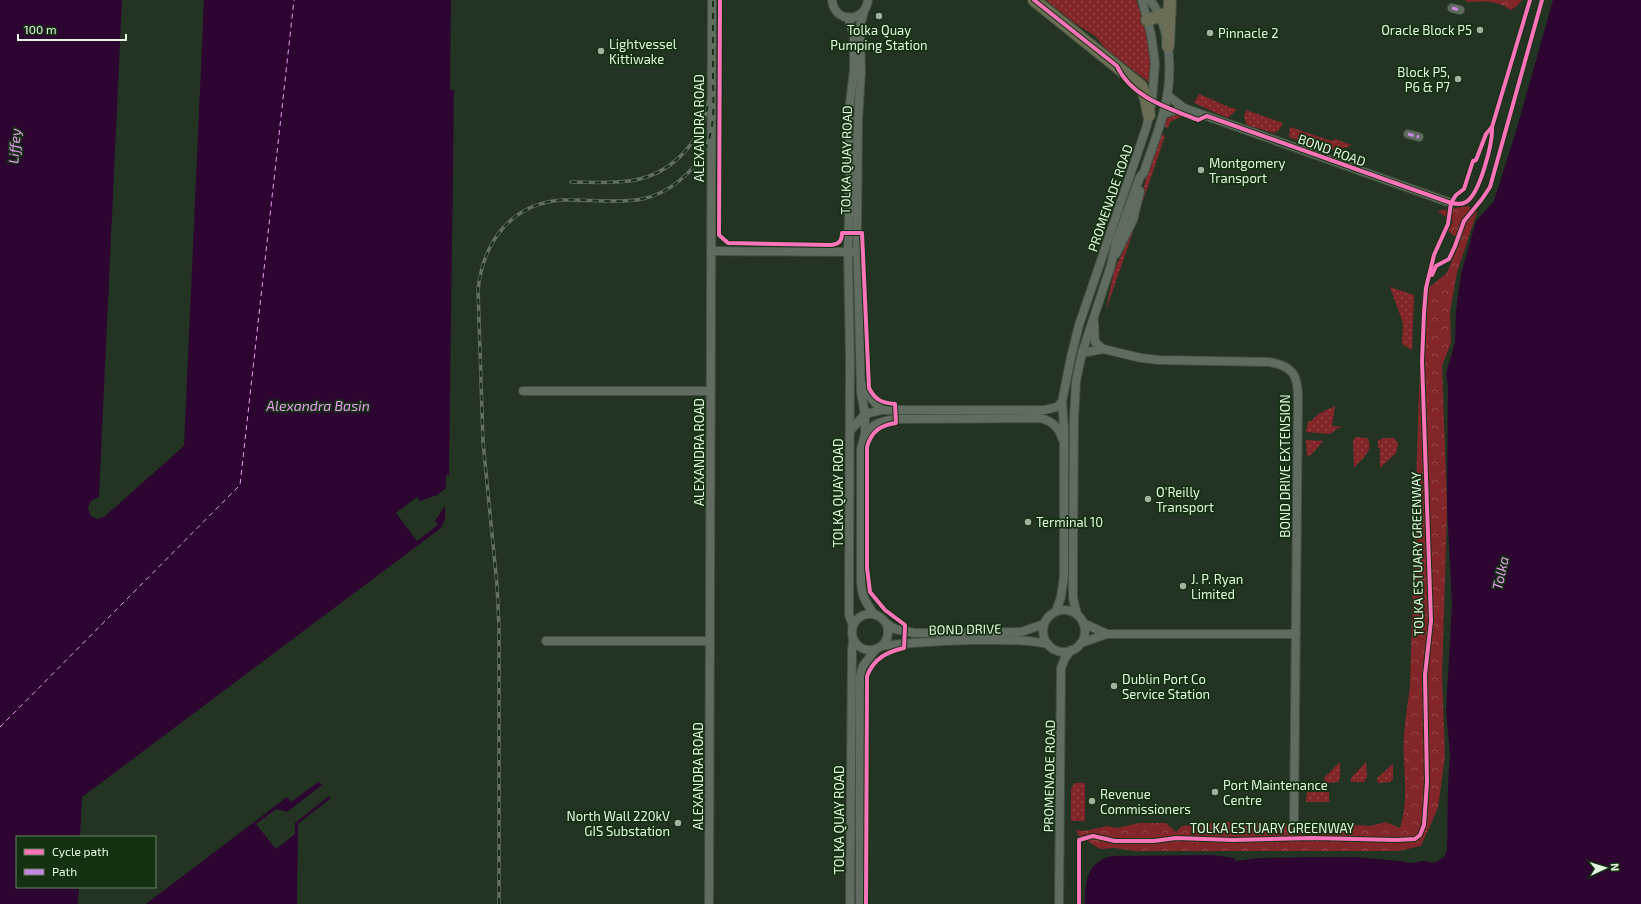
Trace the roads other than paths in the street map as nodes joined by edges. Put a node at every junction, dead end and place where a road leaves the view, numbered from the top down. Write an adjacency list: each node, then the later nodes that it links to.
1 (712, 0): 20 (street, ALEXANDRA ROAD)
2 (832, 0): 10 (street)
3 (868, 0): 8 (street, TOLKA QUAY ROAD)
4 (1034, 0): 16 (highway)
5 (1142, 0): 11 (street, PROMENADE ROAD)
6 (1150, 0): 9 (street)
7 (1170, 0): 9 (highway)
8 (864, 11): 10 (street); 21 (street, TOLKA QUAY ROAD)
9 (1165, 15): 11 (highway); 12 (highway)
10 (848, 17): 21 (street, TOLKA QUAY ROAD)
11 (1147, 20): 16 (street, PROMENADE ROAD)
12 (1168, 46): 13 (street, PROMENADE ROAD)
13 (1167, 95): 14 (street, BOND ROAD); 15 (street, PROMENADE ROAD)
14 (1184, 108): 15 (street); 19 (street, BOND ROAD)
15 (1164, 114): 22 (street, PROMENADE ROAD)
16 (1149, 115): 30 (street, PROMENADE ROAD)
17 (1408, 134): 18 (street)
18 (1419, 137)
19 (1451, 203)
20 (711, 251): 21 (street); 29 (street, ALEXANDRA ROAD)
21 (853, 252): 25 (street, TOLKA QUAY ROAD); 26 (street, TOLKA QUAY ROAD)
22 (1094, 317): 23 (street); 24 (street, PROMENADE ROAD)
23 (1103, 349): 24 (street, BOND DRIVE EXTENSION); 44 (street, BOND DRIVE EXTENSION)
24 (1082, 353): 38 (street, PROMENADE ROAD)
25 (850, 359): 26 (street); 33 (street, TOLKA QUAY ROAD)
26 (861, 359): 27 (street, TOLKA QUAY ROAD)
27 (861, 378): 31 (street); 32 (street, TOLKA QUAY ROAD)
28 (523, 391): 29 (street)
29 (711, 391): 46 (street, ALEXANDRA ROAD)
30 (1062, 402): 31 (street); 35 (street, PROMENADE ROAD)
31 (882, 410): 32 (street)
32 (865, 414): 33 (street); 34 (street, TOLKA QUAY ROAD)
33 (850, 431): 42 (street, TOLKA QUAY ROAD)
34 (865, 434): 35 (street); 37 (street, TOLKA QUAY ROAD)
35 (1065, 445): 36 (street)
36 (1056, 611): 38 (street); 41 (street)
37 (874, 614): 40 (street); 42 (street)
38 (1077, 614): 39 (street)
39 (1083, 623): 43 (street); 48 (street)
40 (887, 624): 41 (street, BOND DRIVE); 50 (street)
41 (1044, 624): 49 (street)
42 (853, 626): 45 (street)
43 (1107, 634): 44 (street); 48 (street)
44 (1296, 634): 52 (street, BOND DRIVE EXTENSION)
45 (854, 640): 50 (street); 54 (street, TOLKA QUAY ROAD)
46 (709, 641): 47 (street); 53 (street, ALEXANDRA ROAD)
47 (546, 642)
48 (1081, 643): 51 (street)
49 (1048, 644): 50 (street, BOND DRIVE); 51 (street)
50 (879, 648): 55 (street, TOLKA QUAY ROAD)
51 (1071, 650): 56 (street, PROMENADE ROAD)
52 (1294, 822)
53 (709, 904)
54 (850, 904)
55 (860, 904)
56 (1059, 904)

